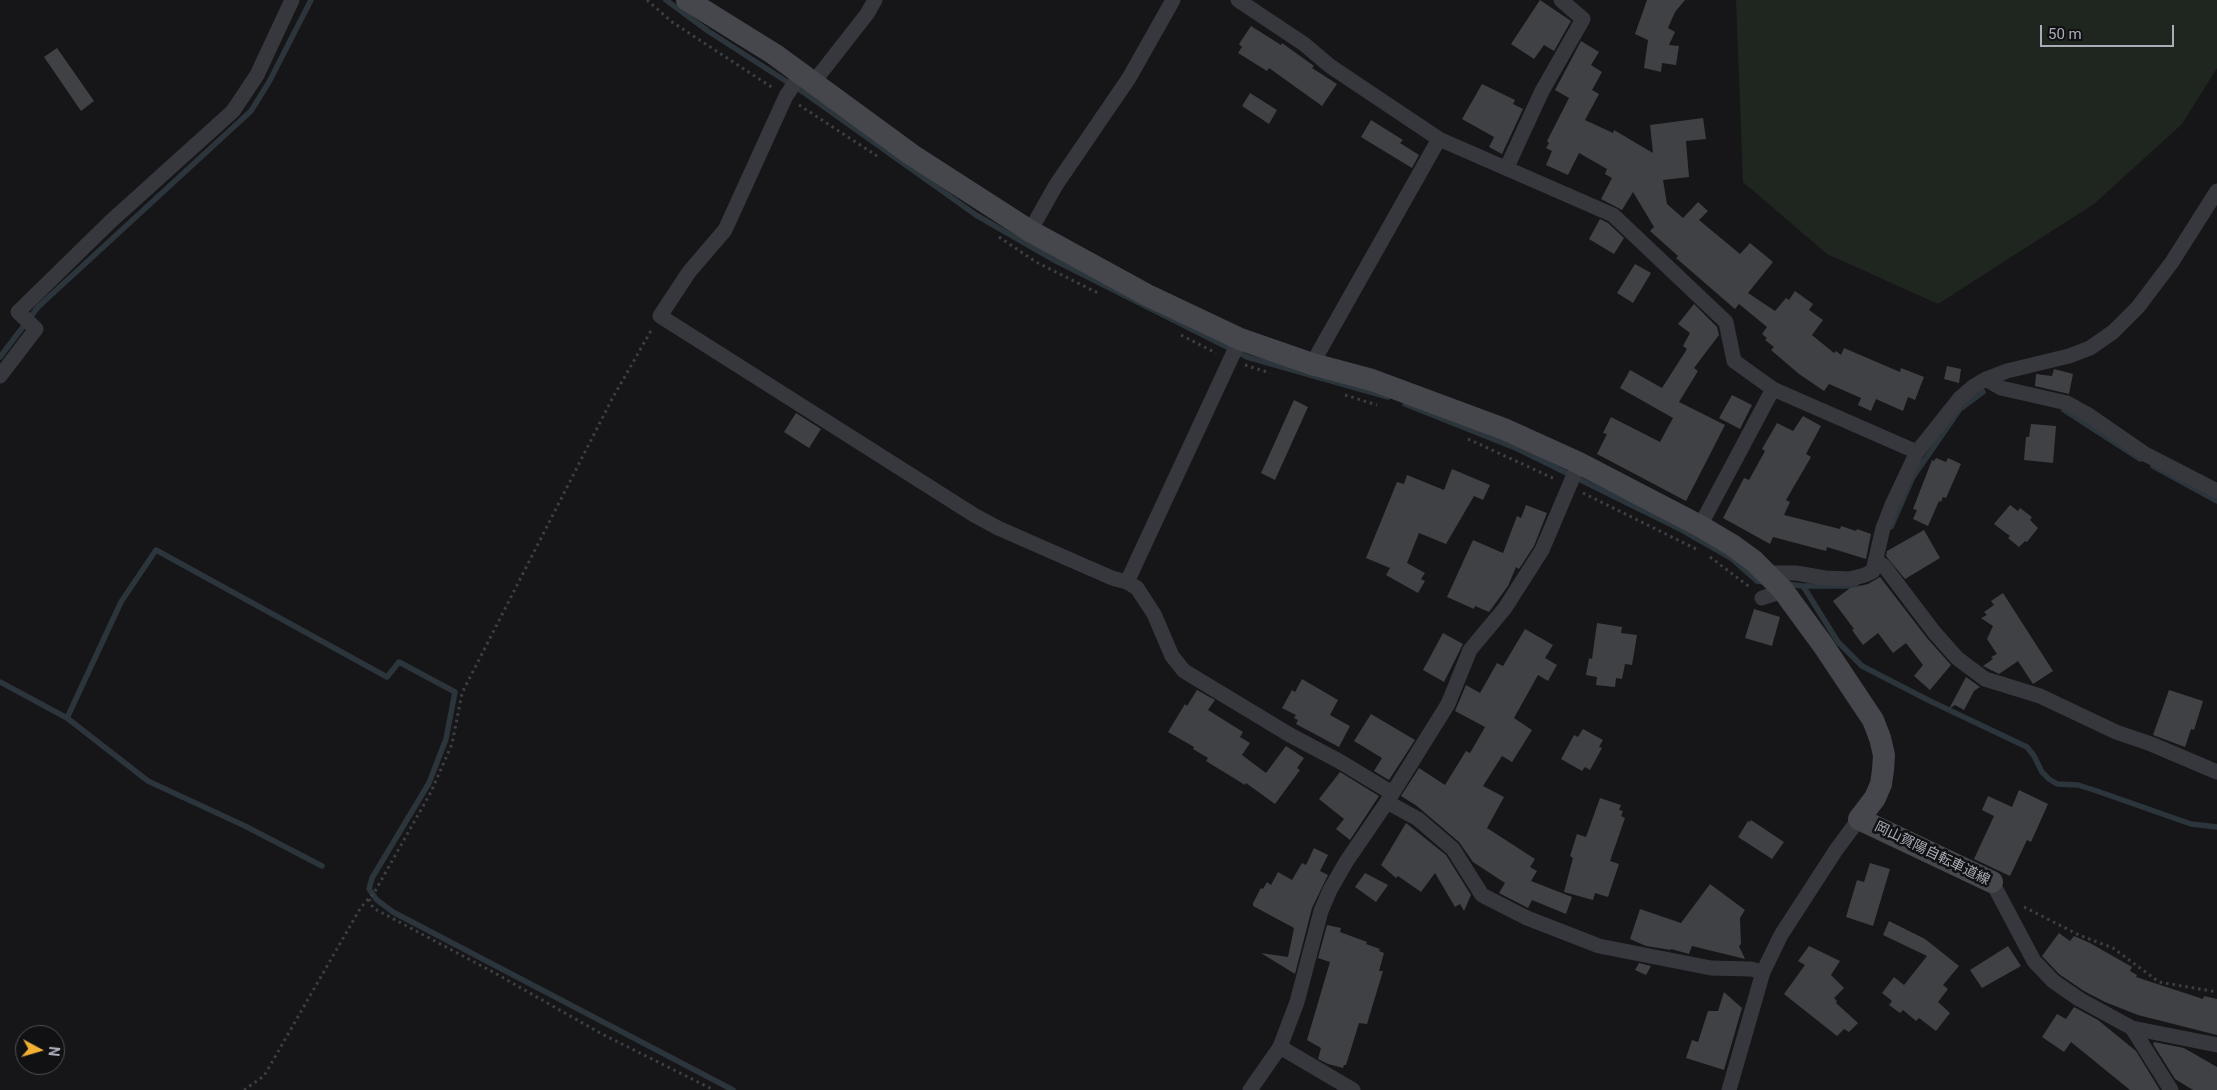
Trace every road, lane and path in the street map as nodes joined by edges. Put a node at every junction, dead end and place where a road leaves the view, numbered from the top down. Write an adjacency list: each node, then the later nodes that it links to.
1 (288, 0): 8 (street)
2 (292, 0): 8 (street)
3 (688, 0): 9 (street)
4 (875, 0): 9 (street)
5 (1173, 0): 13 (street)
6 (1238, 0): 10 (street)
7 (1561, 0): 11 (street)
8 (285, 16): 17 (street)
9 (800, 82): 13 (street); 14 (street)
10 (1439, 139): 11 (street); 16 (street)
11 (1507, 167): 19 (street)
12 (2217, 191): 18 (street)
13 (1030, 231): 15 (street)
14 (660, 316): 25 (street); 31 (path)
15 (1237, 347): 16 (street); 25 (street)
16 (1312, 364): 21 (street)
17 (0, 376)
18 (1986, 379): 20 (street); 22 (street)
19 (1773, 389): 20 (street); 23 (street)
20 (1917, 452): 24 (street)
21 (1574, 472): 23 (street); 28 (street)
22 (2217, 491)
23 (1700, 526): 26 (street)
24 (1880, 563): 26 (street); 27 (street)
25 (1127, 582): 28 (street)
26 (1773, 586): 29 (street)
27 (2217, 772)
28 (1390, 798): 33 (street); 37 (street)
29 (1859, 819): 30 (street, 岡山賀陽自転車道線); 33 (street)
30 (1992, 882): 35 (street)
31 (371, 896): 38 (path); 39 (path)
32 (2017, 902): 34 (path)
33 (1763, 972): 42 (street)
34 (2217, 992)
35 (2132, 1028): 36 (street); 43 (street)
36 (2217, 1046)
37 (1280, 1047): 40 (street); 41 (street)
38 (244, 1090)
39 (714, 1090)
40 (1250, 1090)
41 (1353, 1090)
42 (1729, 1090)
43 (2171, 1090)

